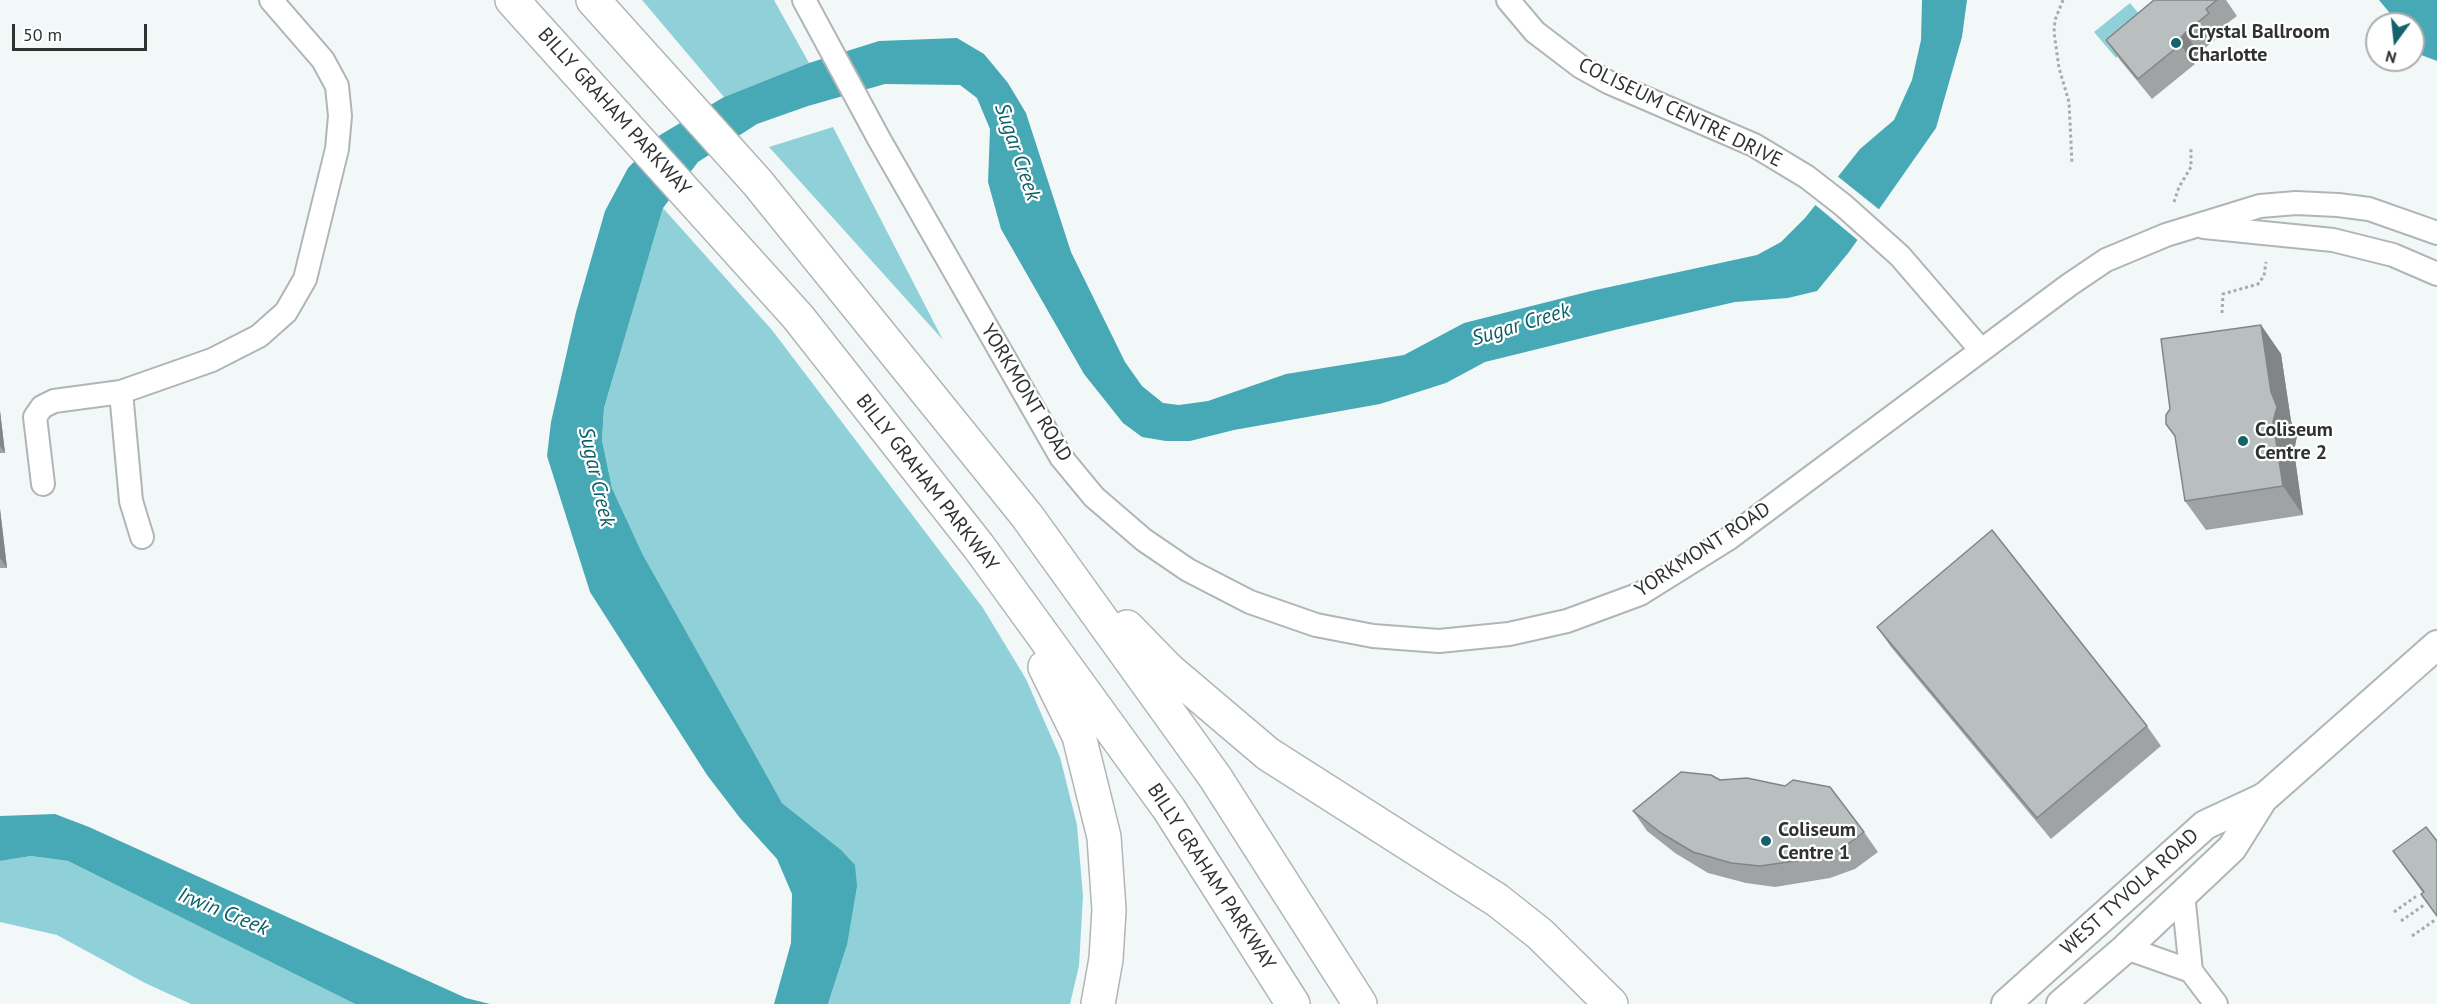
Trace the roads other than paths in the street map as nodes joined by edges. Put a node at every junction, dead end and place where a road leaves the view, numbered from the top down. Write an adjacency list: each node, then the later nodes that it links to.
1 (271, 0): 10 (street)
2 (512, 0): 14 (highway, BILLY GRAHAM PARKWAY)
3 (593, 0): 12 (highway)
4 (804, 0): 9 (street, YORKMONT ROAD)
5 (1508, 0): 9 (street, COLISEUM CENTRE DRIVE)
6 (2199, 227): 7 (street, YORKMONT ROAD); 8 (street, YORKMONT ROAD); 9 (street, YORKMONT ROAD)
7 (2437, 232)
8 (2437, 274)
9 (1981, 350)
10 (121, 392): 11 (street); 13 (street)
11 (43, 484)
12 (1027, 516): 22 (highway); 23 (highway)
13 (142, 537)
14 (980, 547): 20 (highway); 21 (highway, BILLY GRAHAM PARKWAY)
15 (2437, 645): 16 (main road, WEST TYVOLA ROAD)
16 (2265, 797): 17 (main road, WEST TYVOLA ROAD); 24 (main road, WEST TYVOLA ROAD)
17 (2182, 894): 18 (main road, WEST TYVOLA ROAD); 19 (street)
18 (2126, 948): 19 (street); 25 (main road, WEST TYVOLA ROAD)
19 (2191, 971): 26 (street)
20 (1098, 1004)
21 (1293, 1004)
22 (1360, 1004)
23 (1611, 1004)
24 (2006, 1004)
25 (2061, 1004)
26 (2216, 1004)

